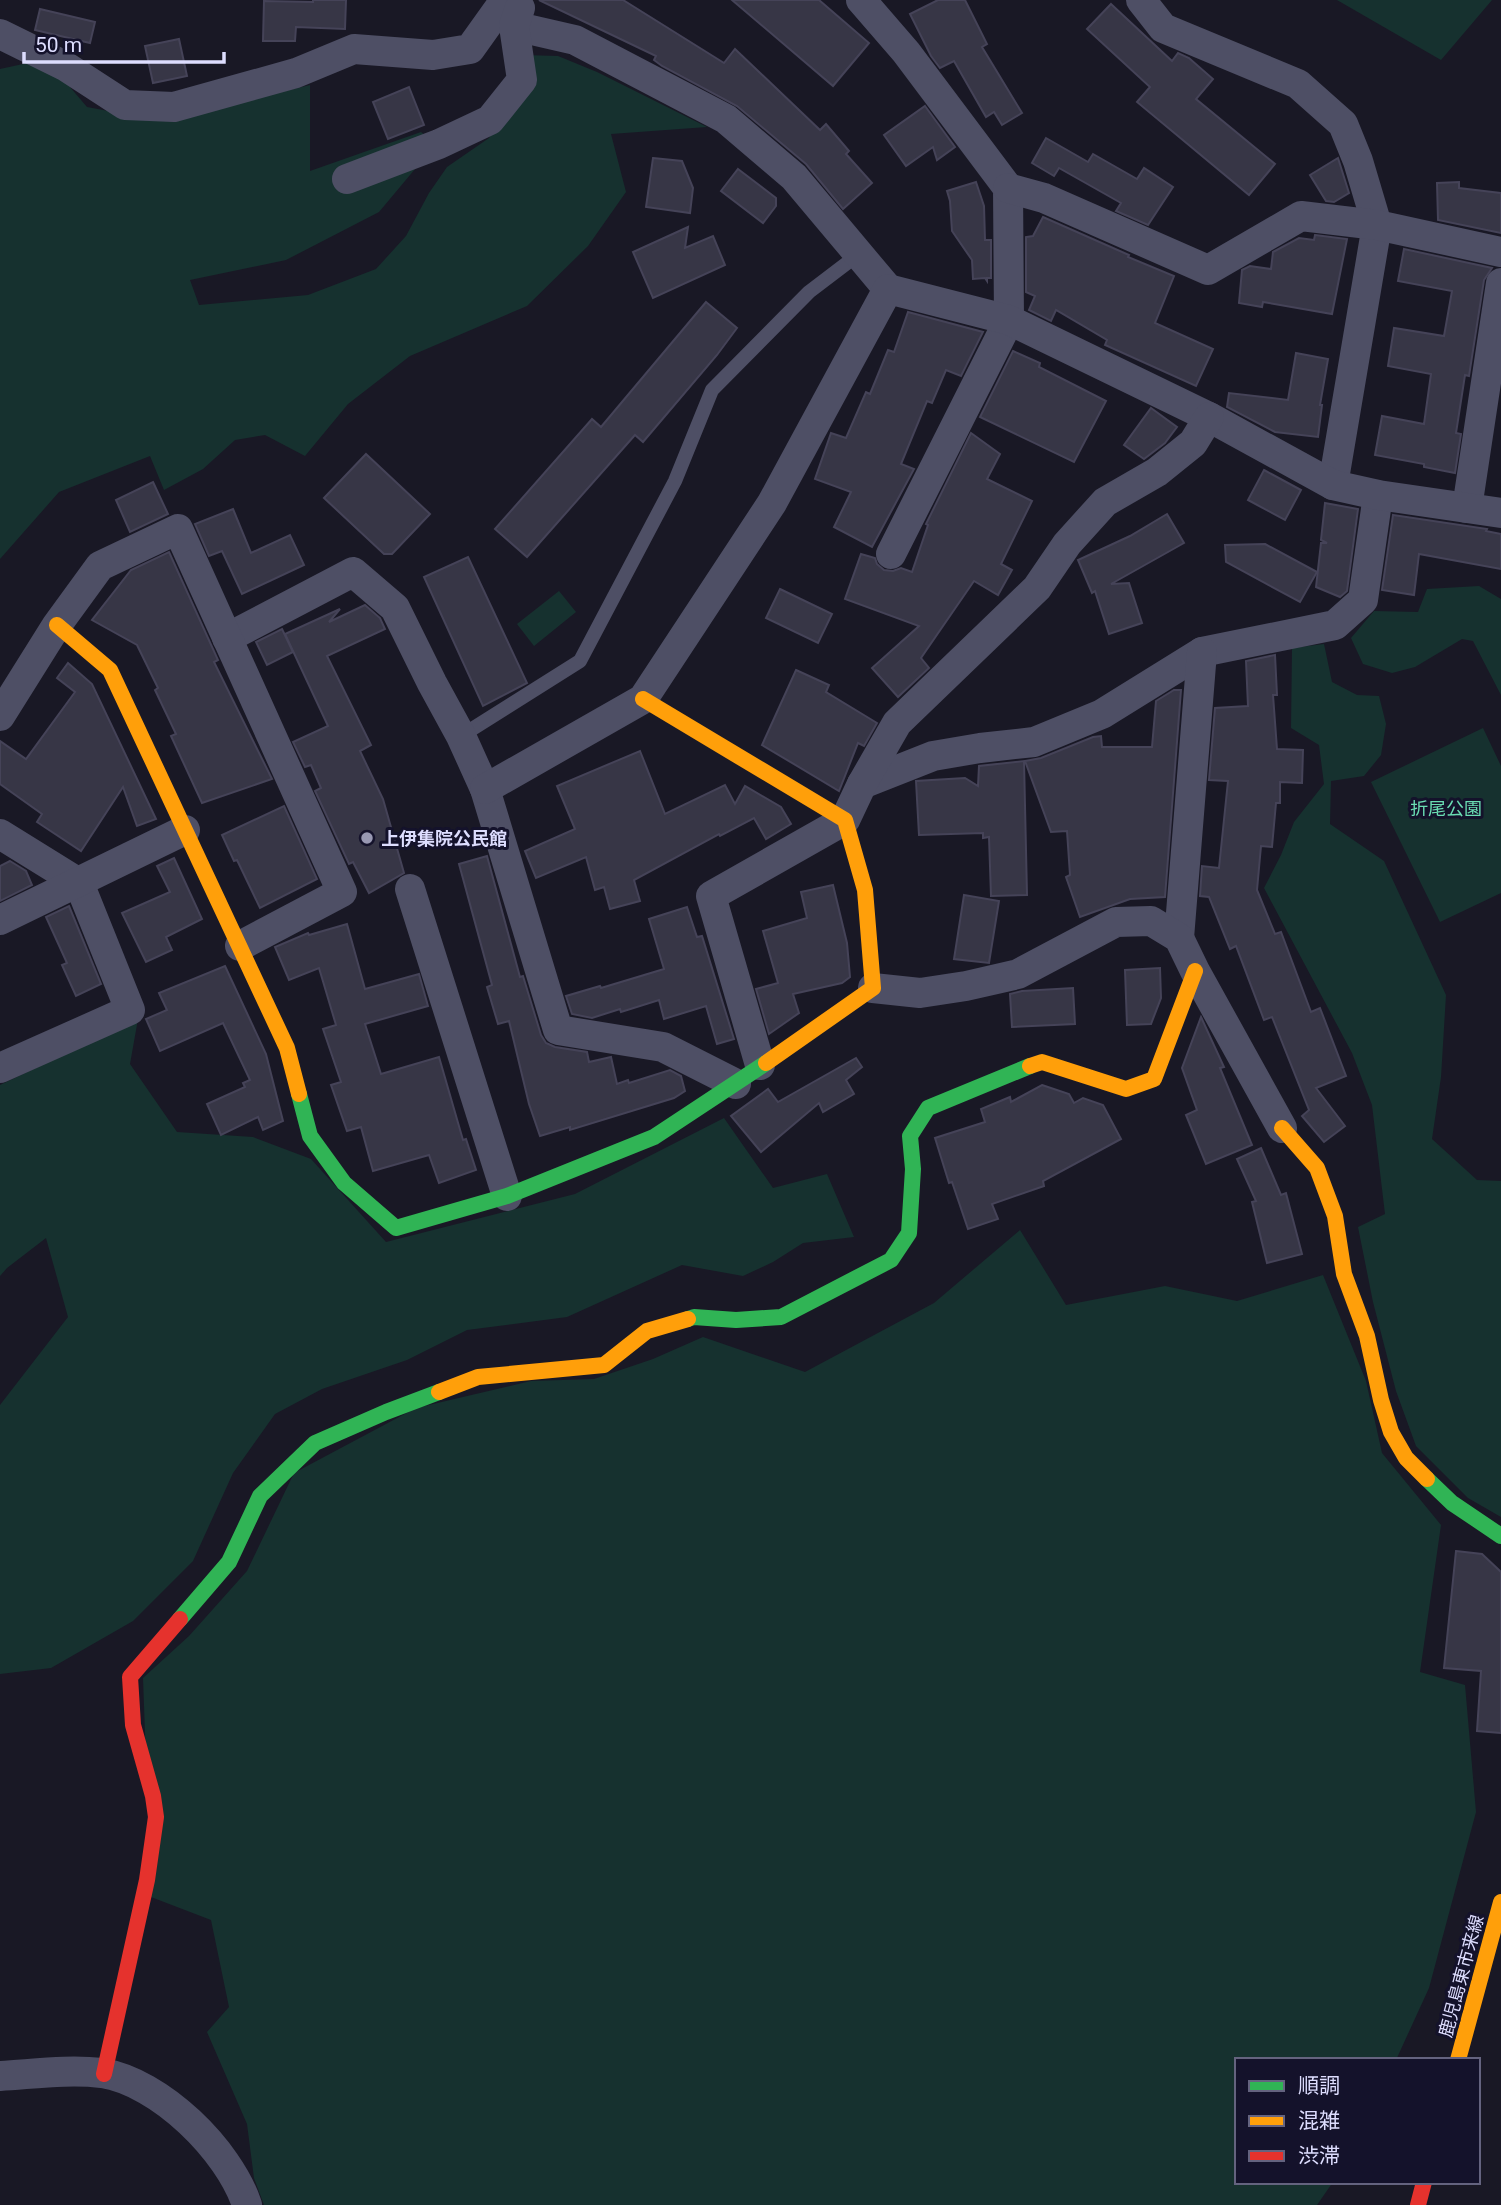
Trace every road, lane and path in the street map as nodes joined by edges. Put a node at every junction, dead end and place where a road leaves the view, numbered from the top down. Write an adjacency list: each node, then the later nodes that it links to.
1 (861, 0): 6 (street)
2 (1142, 0): 7 (street)
3 (514, 9): 4 (street); 5 (street); 9 (street)
4 (0, 34)
5 (347, 179)
6 (1008, 188): 7 (street); 12 (street)
7 (1377, 225): 8 (street); 14 (street)
8 (1501, 252)
9 (859, 254): 11 (street); 24 (lane)
10 (1501, 283): 16 (street)
11 (888, 289): 12 (street); 22 (street)
12 (1009, 320): 13 (street); 18 (street)
13 (1209, 417): 14 (street); 25 (street)
14 (1334, 485): 15 (street)
15 (1378, 495): 16 (street); 21 (street)
16 (1468, 508): 17 (street)
17 (1501, 513)
18 (891, 554)
19 (57, 625): 20 (street); 23 (street); 28 (street)
20 (227, 638): 24 (street); 34 (street)
21 (1202, 652): 25 (street); 33 (street)
22 (643, 699): 26 (street); 27 (street)
23 (0, 716)
24 (461, 736): 26 (street)
25 (862, 784): 27 (street)
26 (485, 789): 39 (street)
27 (845, 820): 36 (street); 37 (street)
28 (185, 830): 30 (street); 34 (street)
29 (0, 834): 30 (street)
30 (79, 883): 32 (street); 38 (street)
31 (410, 889): 41 (street)
32 (0, 920)
33 (1179, 938): 35 (street); 36 (street)
34 (240, 946): 41 (street)
35 (1195, 971): 40 (street); 45 (street)
36 (873, 988): 37 (street)
37 (760, 1065): 39 (street)
38 (0, 1068)
39 (736, 1084): 41 (street)
40 (1282, 1128): 42 (street)
41 (507, 1196)
42 (1501, 1536)
43 (1501, 1902): 44 (street, 鹿児島東市来線)
44 (1459, 2058)
45 (104, 2074): 46 (street); 48 (street)
46 (0, 2076)
47 (1423, 2184): 49 (street)
48 (247, 2205)
49 (1418, 2205)

